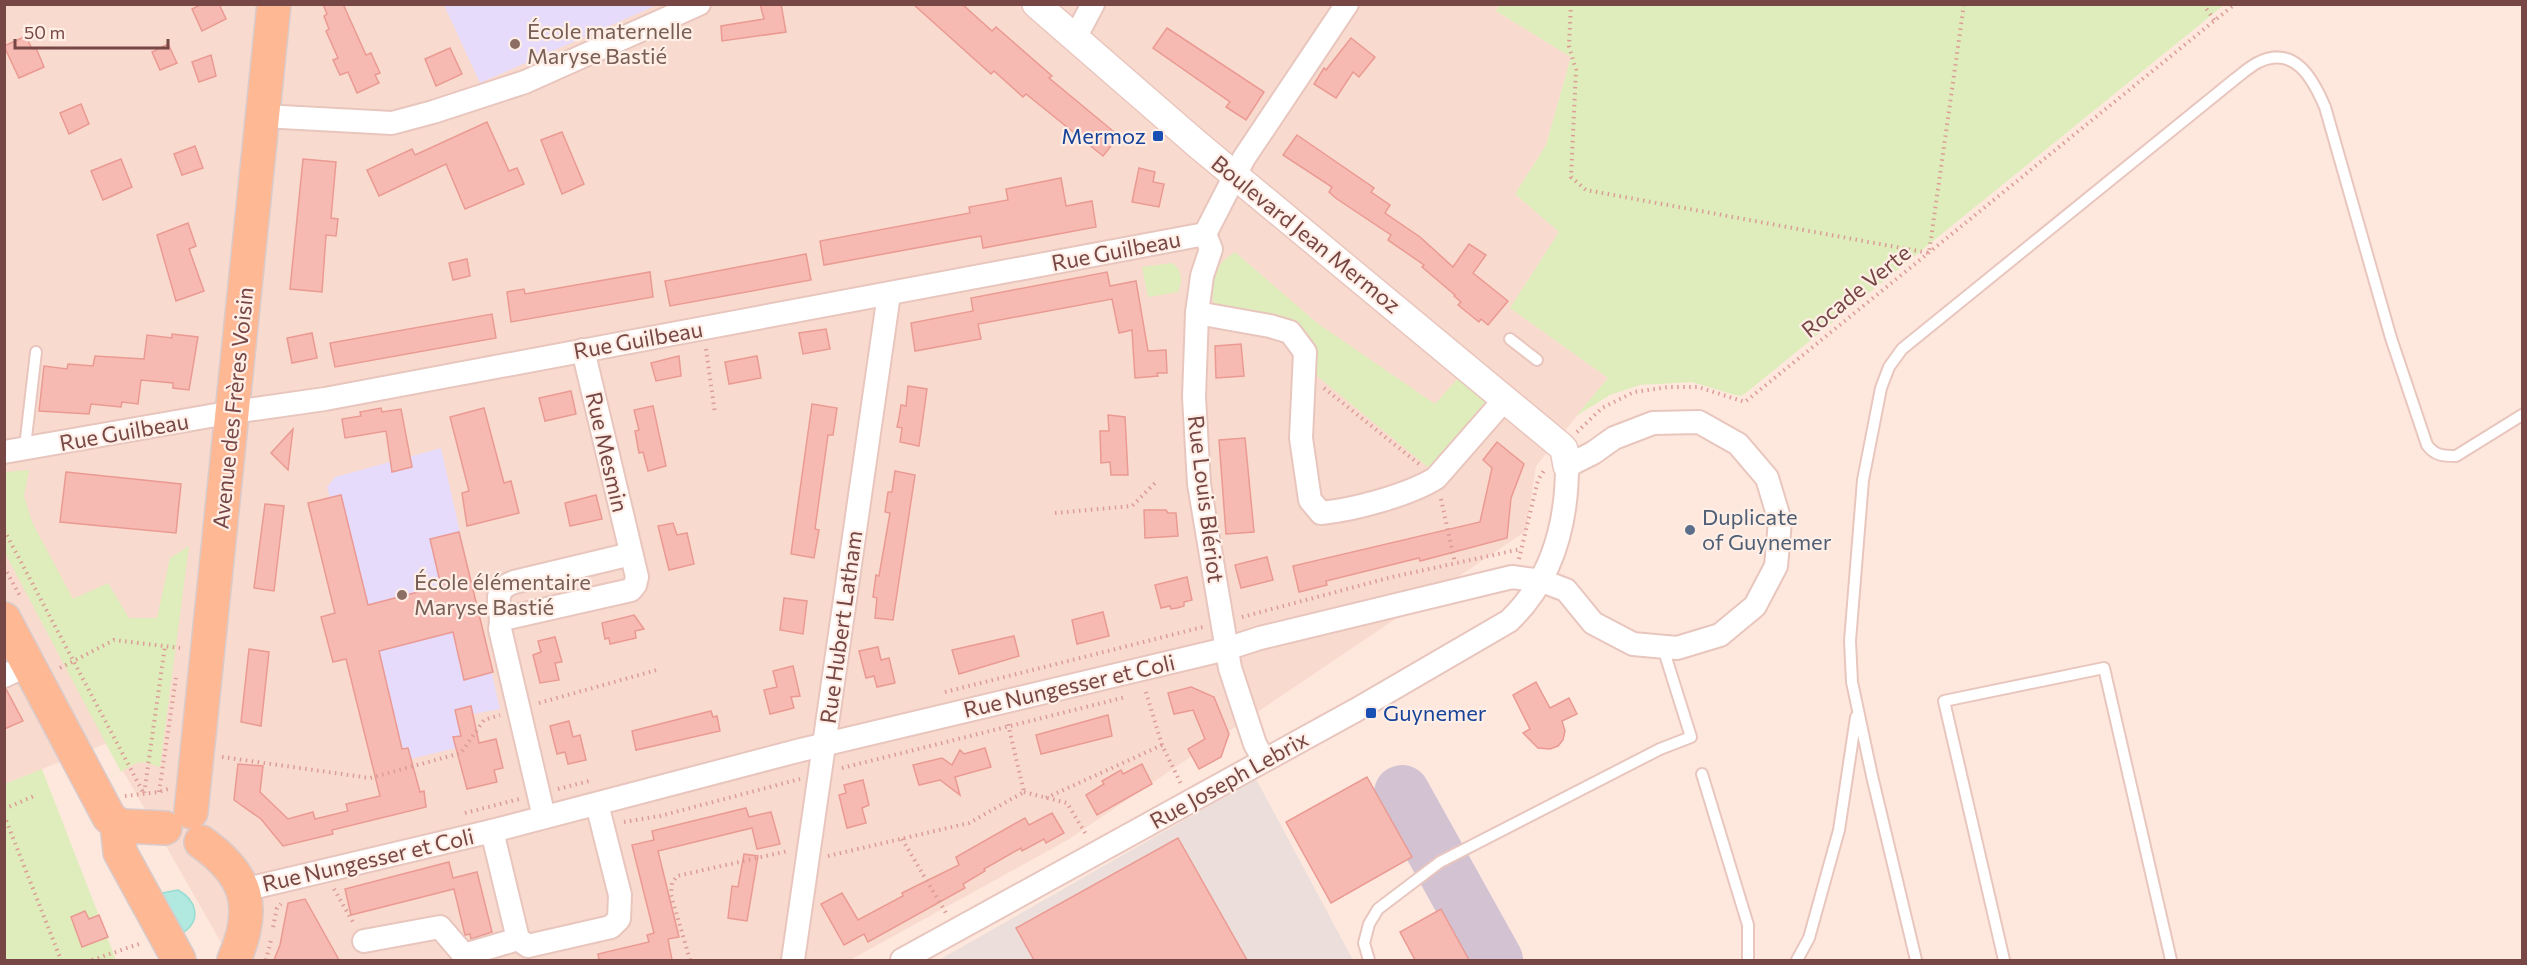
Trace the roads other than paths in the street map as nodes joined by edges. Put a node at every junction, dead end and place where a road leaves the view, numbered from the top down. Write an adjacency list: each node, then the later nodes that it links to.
1 (274, 4): 7 (main road, Avenue des Frères Voisin)
2 (699, 4): 7 (street)
3 (1036, 4): 6 (street, Boulevard Jean Mermoz)
4 (1093, 4): 6 (street)
5 (1347, 4): 8 (street, Rue Guilbeau)
6 (1075, 38): 8 (street, Boulevard Jean Mermoz)
7 (263, 116): 17 (main road, Avenue des Frères Voisin)
8 (1235, 176): 9 (street, Rue Guilbeau); 16 (street, Boulevard Jean Mermoz)
9 (1205, 234): 10 (street, Rue Guilbeau); 11 (street, Rue Louis Blériot)
10 (889, 294): 13 (street, Rue Guilbeau); 30 (street, Rue Hubert Latham)
11 (1197, 313): 16 (street); 27 (street, Rue Louis Blériot)
12 (1510, 339): 15 (lane)
13 (583, 350): 17 (street, Rue Guilbeau); 22 (street, Rue Mesmin)
14 (36, 352): 19 (lane)
15 (1537, 360)
16 (1506, 398): 21 (street, Boulevard Jean Mermoz)
17 (233, 412): 19 (street, Rue Guilbeau); 36 (main road, Avenue des Frères Voisin)
18 (2523, 415): 29 (lane)
19 (27, 448): 20 (street, Rue Guilbeau)
20 (4, 452)
21 (1564, 456): 23 (street, Rue Joseph Lebrix); 26 (street, Rue Nungesser et Coli)
22 (631, 554): 25 (street); 25 (street, Rue Mesmin)
23 (1542, 581): 26 (street, Rue Nungesser et Coli); 27 (street, Rue Nungesser et Coli); 31 (street, Rue Joseph Lebrix)
24 (4, 619): 28 (main road)
25 (503, 619): 34 (street)
26 (1663, 648): 45 (lane)
27 (1226, 649): 30 (street, Rue Nungesser et Coli); 31 (street, Rue Louis Blériot)
28 (31, 669): 35 (main road)
29 (1858, 709): 47 (lane); 48 (lane)
30 (824, 746): 33 (street, Rue Nungesser et Coli); 43 (street, Rue Hubert Latham)
31 (1264, 760): 44 (street, Rue Joseph Lebrix)
32 (1702, 774): 46 (lane)
33 (597, 804): 34 (street, Rue Nungesser et Coli); 39 (street)
34 (544, 817): 37 (street, Rue Nungesser et Coli)
35 (117, 824): 36 (main road); 41 (main road)
36 (186, 827): 38 (main road)
37 (492, 831): 38 (street, Rue Nungesser et Coli); 39 (street, Rue Nungesser et Coli)
38 (243, 890): 42 (main road)
39 (518, 939): 40 (street)
40 (364, 941)
41 (172, 947)
42 (234, 960)
43 (793, 960)
44 (902, 960)
45 (1369, 960)
46 (1748, 960)
47 (1797, 960)
48 (1916, 960)
49 (2004, 960): 50 (lane)
50 (2171, 960)

